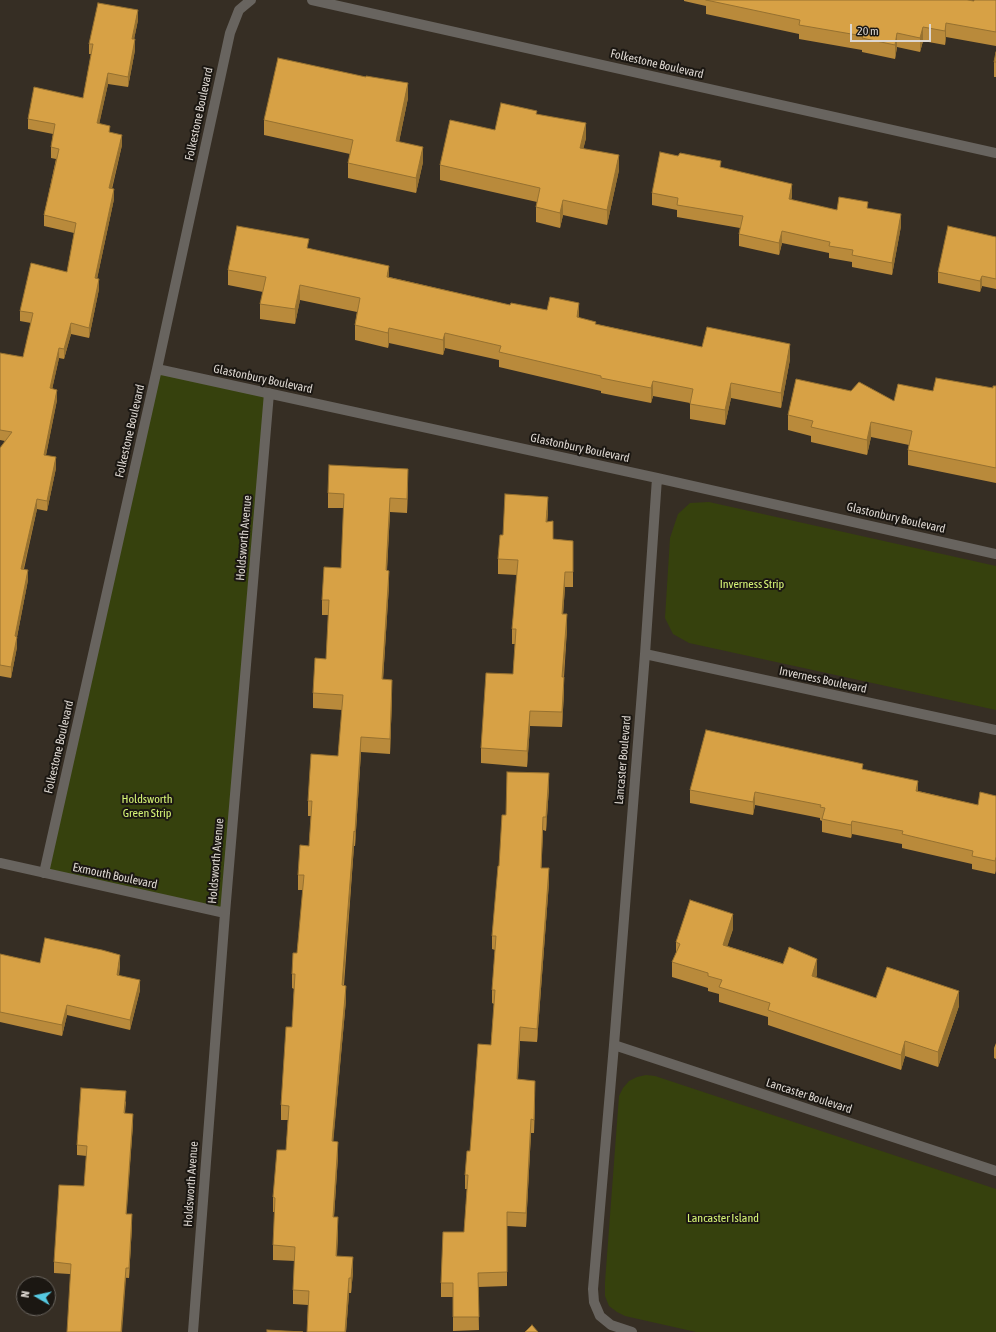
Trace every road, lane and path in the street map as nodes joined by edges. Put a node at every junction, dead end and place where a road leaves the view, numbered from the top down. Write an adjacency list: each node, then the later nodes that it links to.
1 (251, 0): 4 (street, Folkestone Boulevard)
2 (312, 0): 3 (street, Folkestone Boulevard)
3 (996, 153)
4 (157, 369): 5 (street, Glastonbury Boulevard); 11 (street, Folkestone Boulevard)
5 (269, 393): 6 (street, Glastonbury Boulevard); 12 (street, Holdsworth Avenue)
6 (657, 478): 7 (street, Glastonbury Boulevard); 8 (street, Lancaster Boulevard)
7 (996, 554)
8 (645, 654): 9 (street, Inverness Boulevard); 13 (street, Lancaster Boulevard)
9 (996, 730)
10 (0, 863): 11 (street, Exmouth Boulevard)
11 (44, 873): 12 (street, Exmouth Boulevard)
12 (225, 913): 15 (street, Holdsworth Avenue)
13 (614, 1045): 14 (street, Lancaster Boulevard); 16 (street, Lancaster Boulevard)
14 (996, 1171)
15 (193, 1332)
16 (632, 1332)

